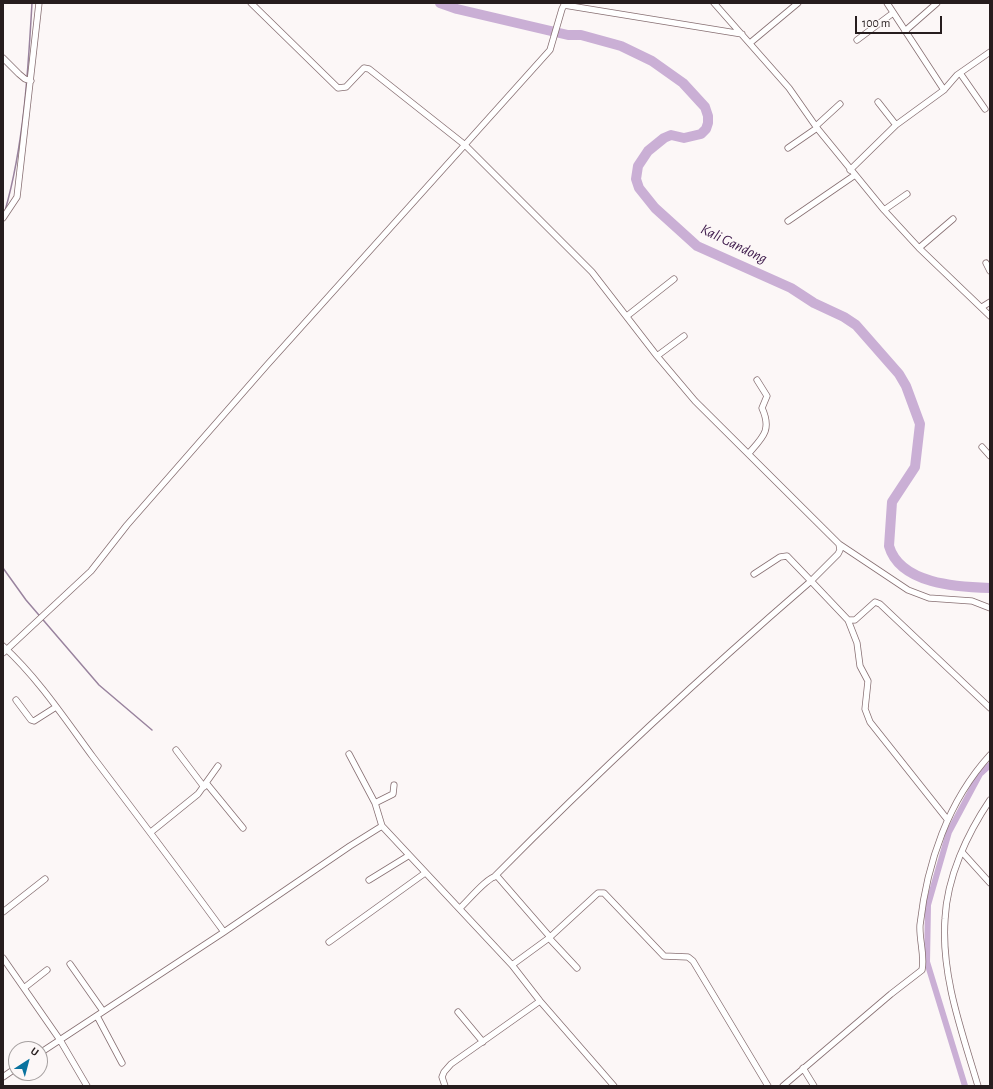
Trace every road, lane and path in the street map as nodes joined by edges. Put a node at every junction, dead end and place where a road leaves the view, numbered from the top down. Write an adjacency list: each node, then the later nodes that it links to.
1 (39, 3): 15 (street)
2 (252, 3): 22 (street)
3 (714, 3): 9 (street)
4 (798, 3): 11 (street)
5 (887, 3): 7 (street)
6 (937, 3): 8 (street)
7 (894, 13): 8 (street); 10 (street)
8 (905, 31): 16 (street)
9 (742, 34): 11 (street); 22 (street)
10 (857, 40)
11 (750, 44): 21 (street)
12 (990, 52): 14 (street)
13 (3, 58): 15 (street)
14 (960, 73): 16 (street); 19 (street)
15 (28, 80): 28 (street)
16 (944, 90): 20 (street)
17 (878, 102): 20 (street)
18 (840, 104): 21 (street)
19 (985, 110)
20 (896, 125): 24 (street)
21 (817, 127): 23 (street); 24 (street)
22 (465, 145): 37 (street); 50 (street)
23 (788, 148)
24 (850, 170): 25 (street)
25 (855, 175): 27 (street); 30 (street)
26 (907, 194): 27 (street)
27 (884, 210): 31 (street)
28 (3, 218)
29 (953, 219): 31 (street)
30 (788, 221)
31 (919, 248): 36 (street)
32 (986, 263): 33 (street)
33 (990, 271)
34 (674, 279): 37 (street)
35 (990, 302): 36 (street)
36 (982, 308): 38 (street)
37 (627, 316): 40 (street)
38 (990, 316)
39 (684, 336): 40 (street)
40 (656, 356): 43 (street)
41 (757, 380): 43 (street)
42 (982, 447): 44 (street)
43 (749, 453): 45 (street)
44 (990, 456)
45 (839, 544): 47 (street); 48 (street)
46 (754, 574): 47 (street)
47 (811, 581): 49 (street); 69 (street)
48 (990, 608)
49 (848, 620): 53 (street); 62 (street)
50 (4, 649): 52 (street)
51 (16, 700): 52 (street)
52 (56, 707): 65 (street)
53 (990, 708)
54 (176, 750): 58 (street)
55 (349, 754): 61 (street)
56 (990, 755): 62 (street)
57 (218, 766): 58 (street)
58 (206, 785): 64 (street); 65 (street)
59 (394, 785): 61 (street)
60 (990, 800): 66 (street)
61 (375, 803): 63 (street)
62 (947, 819): 92 (street)
63 (382, 826): 67 (street); 75 (street)
64 (244, 828)
65 (151, 832): 75 (street)
66 (962, 852): 72 (street); 99 (street)
67 (408, 856): 68 (street); 71 (street)
68 (425, 873): 73 (street); 77 (street)
69 (494, 876): 73 (street); 76 (street)
70 (45, 879): 74 (street)
71 (369, 880)
72 (990, 883)
73 (460, 908): 80 (street)
74 (3, 912)
75 (224, 932): 85 (street)
76 (550, 937): 80 (street); 81 (street); 96 (street)
77 (329, 942)
78 (3, 958): 83 (street)
79 (70, 964): 85 (street)
80 (512, 965): 84 (street)
81 (577, 968)
82 (47, 970): 83 (street)
83 (24, 988): 88 (street)
84 (540, 1001): 89 (street); 95 (street)
85 (103, 1012): 87 (street)
86 (458, 1012): 89 (street)
87 (97, 1016): 88 (street); 91 (street)
88 (60, 1040): 90 (street); 93 (street)
89 (483, 1042): 94 (street)
90 (48, 1048)
91 (122, 1063)
92 (804, 1068): 97 (street); 98 (street)
93 (87, 1086)
94 (445, 1086)
95 (614, 1086)
96 (768, 1086)
97 (783, 1086)
98 (814, 1086)
99 (978, 1086)

